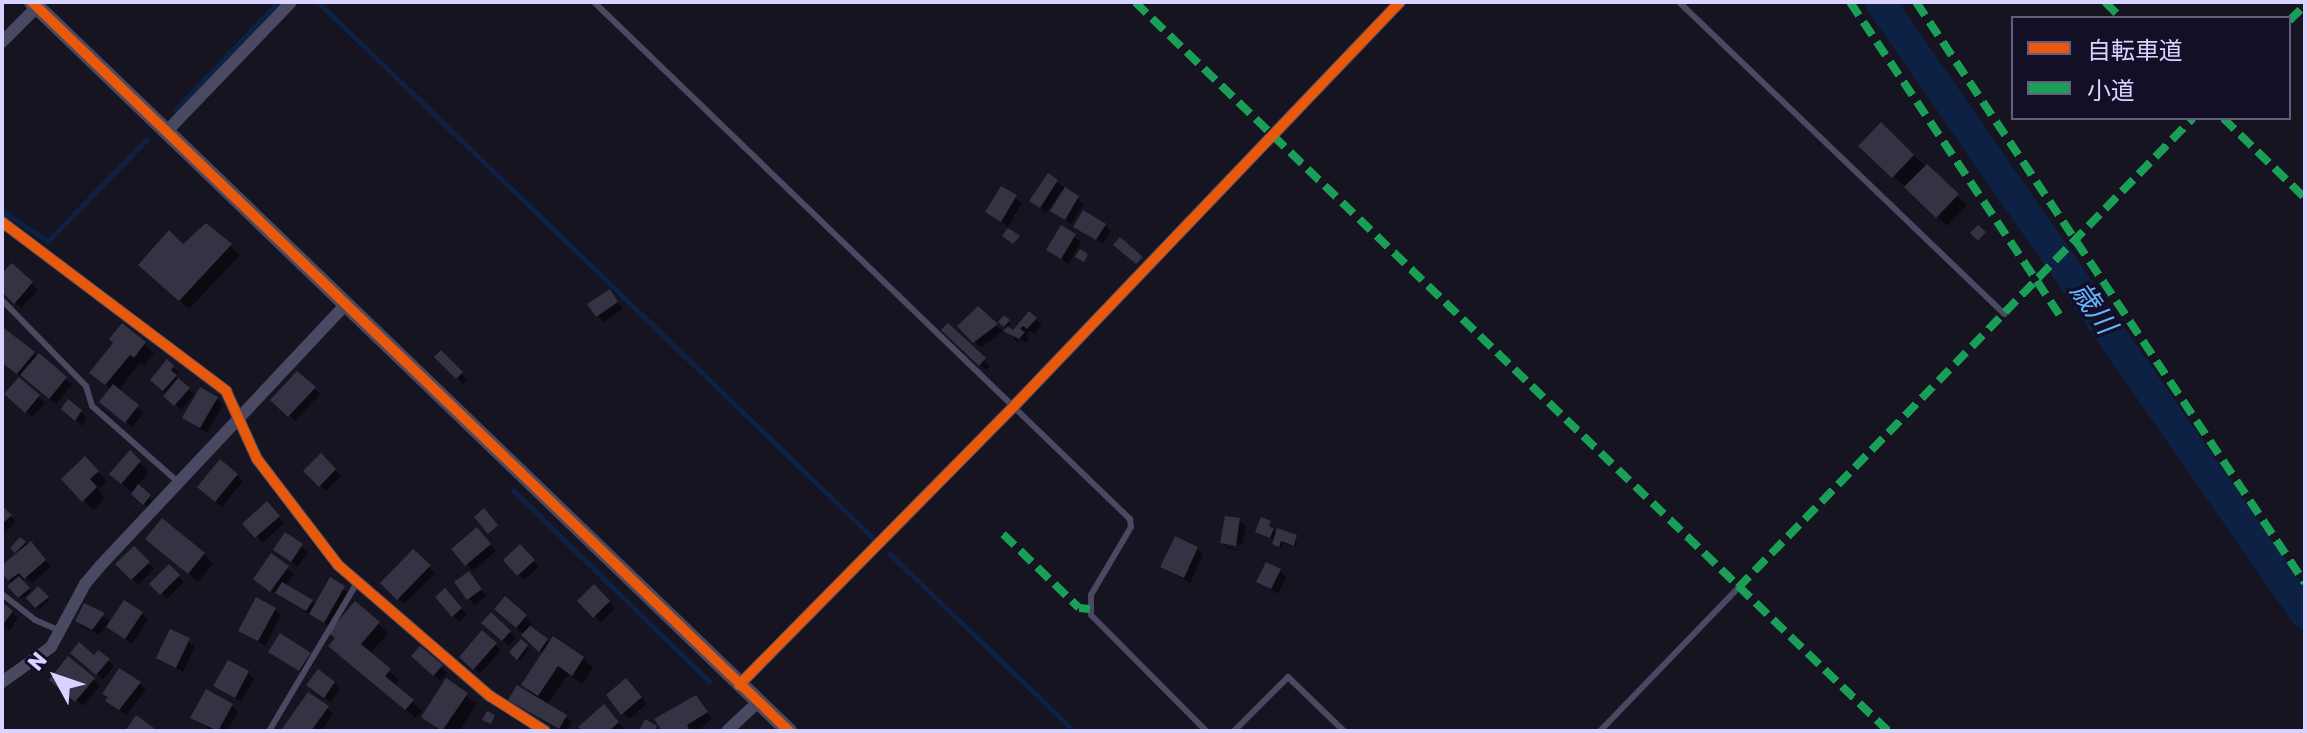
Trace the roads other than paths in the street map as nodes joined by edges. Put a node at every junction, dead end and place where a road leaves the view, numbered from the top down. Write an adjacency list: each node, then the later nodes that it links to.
1 (291, 2): 7 (street)
2 (594, 2): 12 (lane)
3 (1400, 2): 12 (street)
4 (1679, 2): 11 (lane)
5 (34, 4): 6 (street); 7 (street)
6 (2, 42)
7 (166, 132): 10 (street)
8 (2, 222): 13 (street)
9 (2, 300): 14 (lane)
10 (345, 305): 13 (street); 20 (street)
11 (2004, 314)
12 (1014, 406): 20 (street); 26 (lane)
13 (240, 419): 14 (street); 15 (street)
14 (179, 483): 18 (street)
15 (358, 581): 22 (lane); 23 (street)
16 (1738, 588): 29 (lane)
17 (2, 594): 18 (lane)
18 (62, 631): 19 (street)
19 (2, 682)
20 (739, 685): 21 (street)
21 (758, 702): 24 (street); 25 (street)
22 (269, 731)
23 (545, 731)
24 (727, 731)
25 (789, 731)
26 (1206, 731)
27 (1234, 731): 28 (lane)
28 (1344, 731)
29 (1600, 731)

